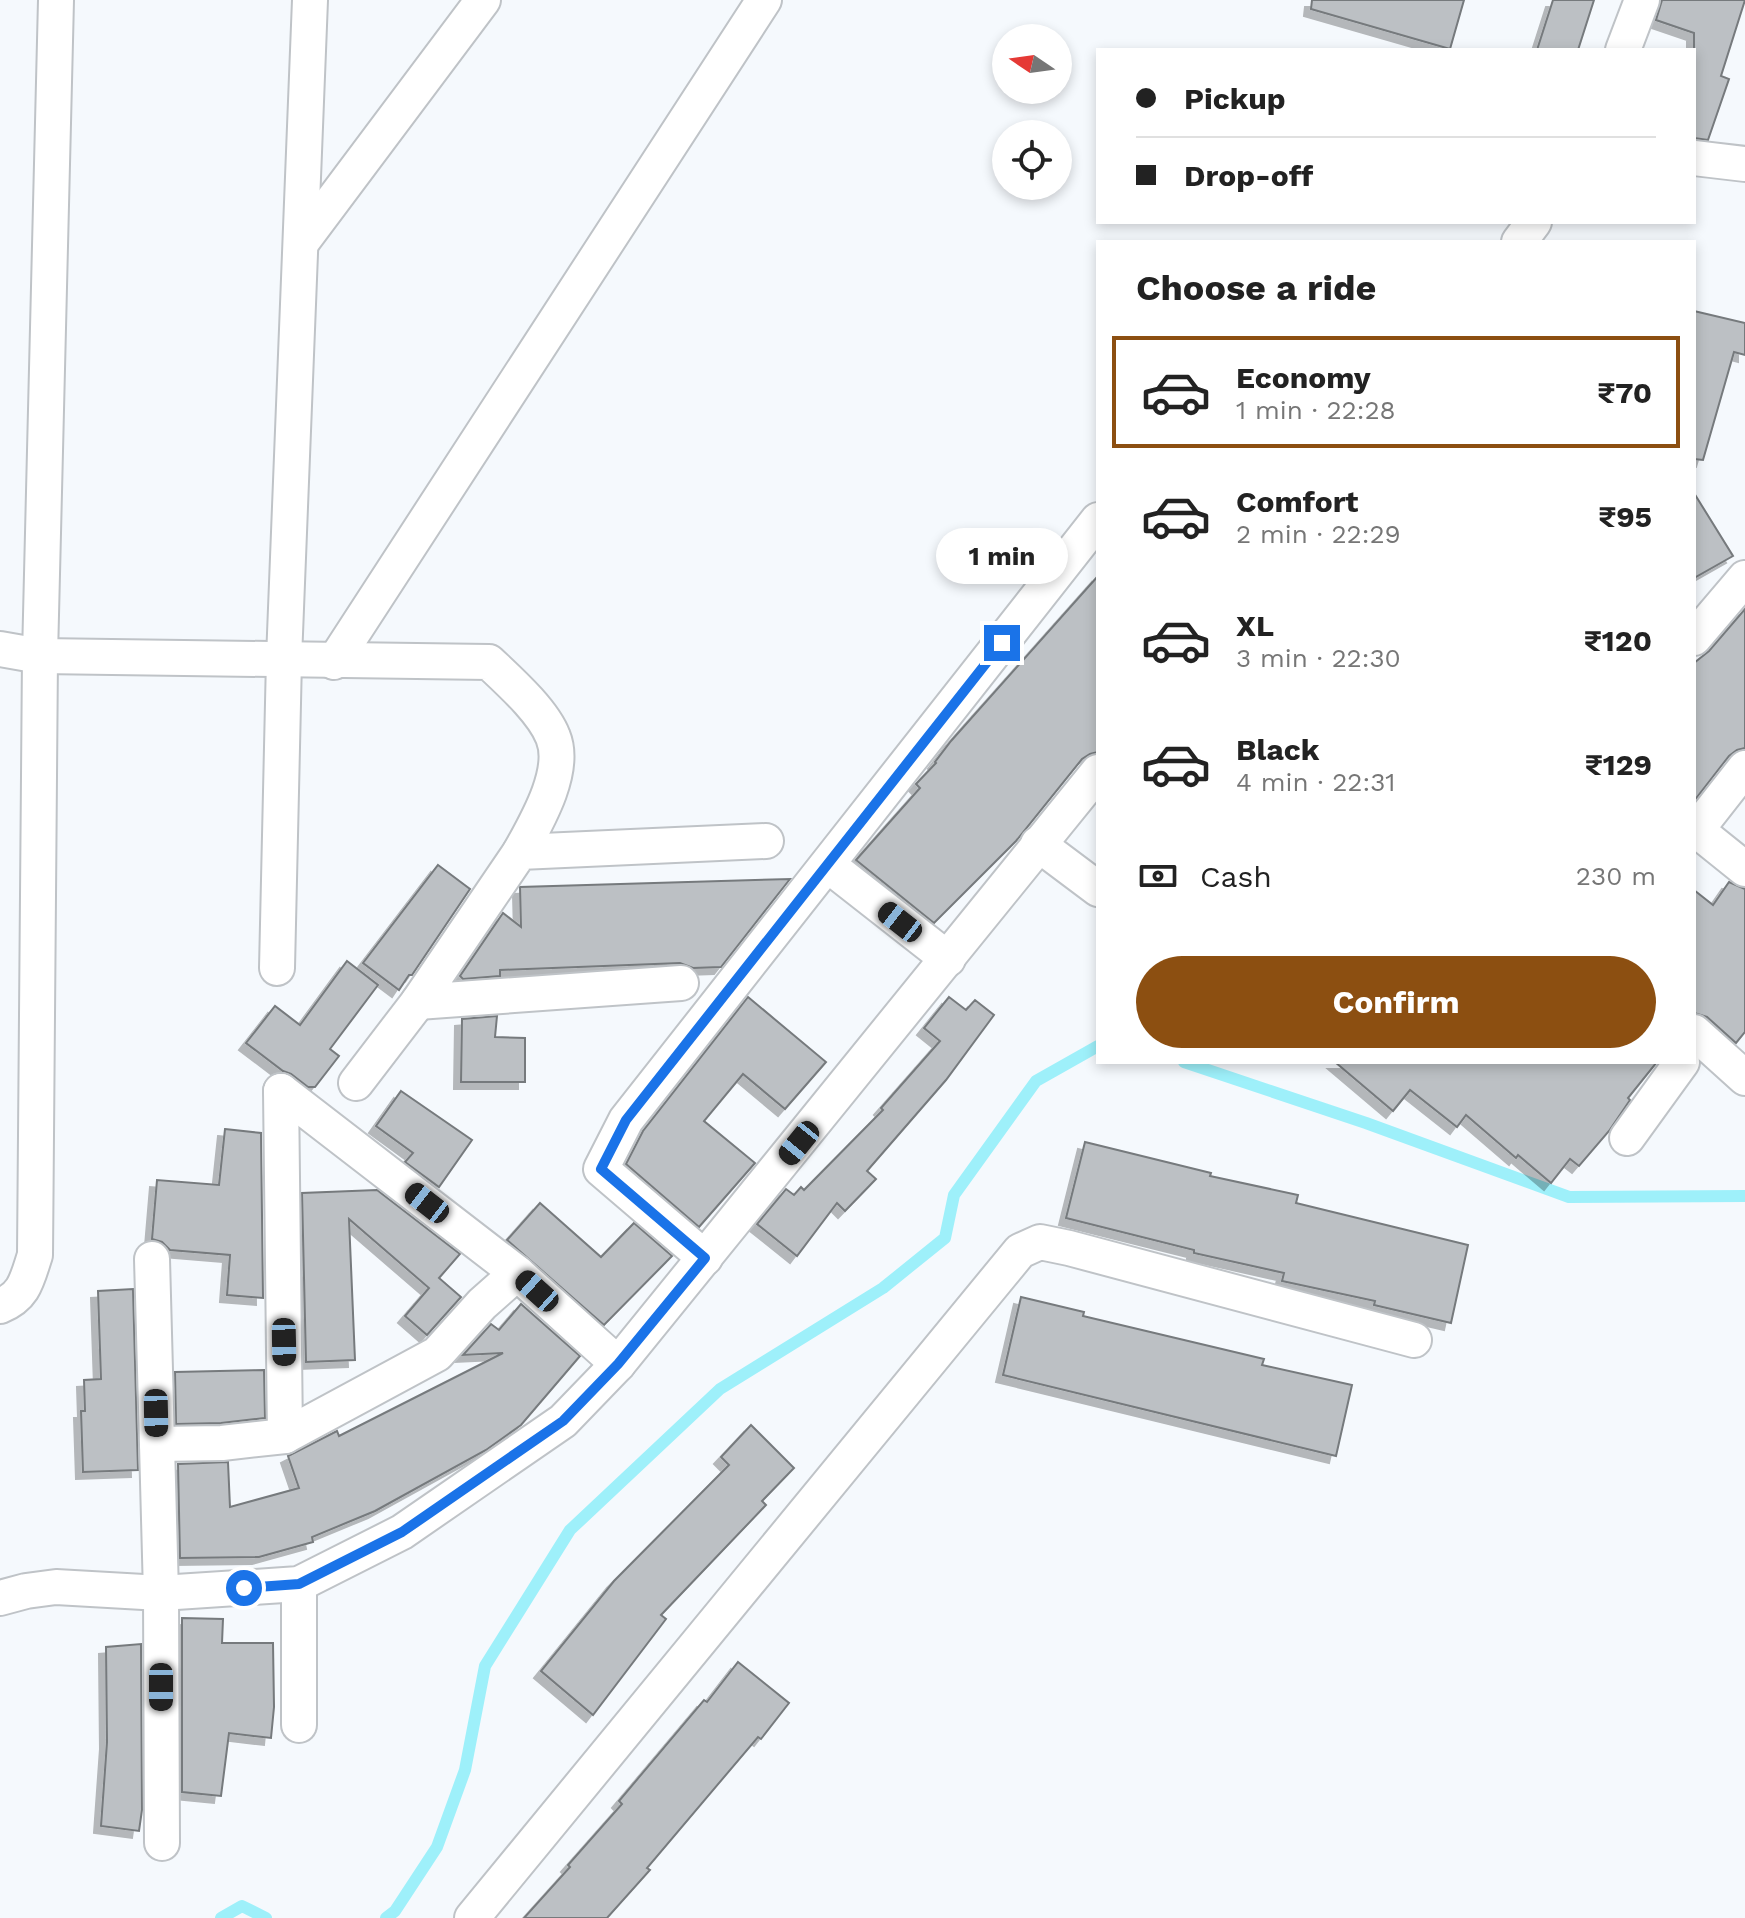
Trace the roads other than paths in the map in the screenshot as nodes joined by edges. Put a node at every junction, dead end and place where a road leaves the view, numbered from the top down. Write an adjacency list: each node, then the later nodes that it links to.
1 (56, 0): 14 (street)
2 (310, 0): 9 (street)
3 (483, 0): 9 (street)
4 (764, 0): 16 (street)
5 (1642, 0): 6 (street)
6 (1624, 48)
7 (1696, 158): 8 (street)
8 (1745, 164)
9 (301, 243): 15 (street)
10 (1096, 523): 24 (street)
11 (1745, 578): 12 (street)
12 (1696, 636)
13 (0, 649): 14 (street)
14 (40, 656): 15 (street); 39 (street)
15 (284, 659): 16 (street); 28 (street)
16 (334, 662): 23 (street)
17 (1745, 768): 19 (street)
18 (1096, 774): 22 (street)
19 (1696, 830)
20 (1696, 832): 25 (street)
21 (766, 841): 23 (street)
22 (1038, 844): 26 (street); 27 (street)
23 (520, 852): 30 (street)
24 (828, 865): 27 (street); 36 (street)
25 (1745, 869)
26 (1096, 888)
27 (948, 959): 36 (street)
28 (277, 968)
29 (681, 983): 30 (street)
30 (418, 1002): 34 (street)
31 (1696, 1047): 33 (street)
32 (1680, 1064): 35 (street)
33 (1745, 1078)
34 (356, 1083)
35 (1627, 1138)
36 (705, 1258): 41 (street)
37 (152, 1259): 43 (street)
38 (517, 1273): 41 (street); 42 (street); 42 (street)
39 (0, 1306)
40 (1414, 1340): 49 (street)
41 (618, 1364): 44 (street)
42 (285, 1436): 43 (street)
43 (157, 1444): 45 (street)
44 (299, 1584): 45 (street); 47 (street)
45 (161, 1593): 46 (street); 48 (street)
46 (0, 1598)
47 (299, 1725)
48 (162, 1843)
49 (472, 1918)

